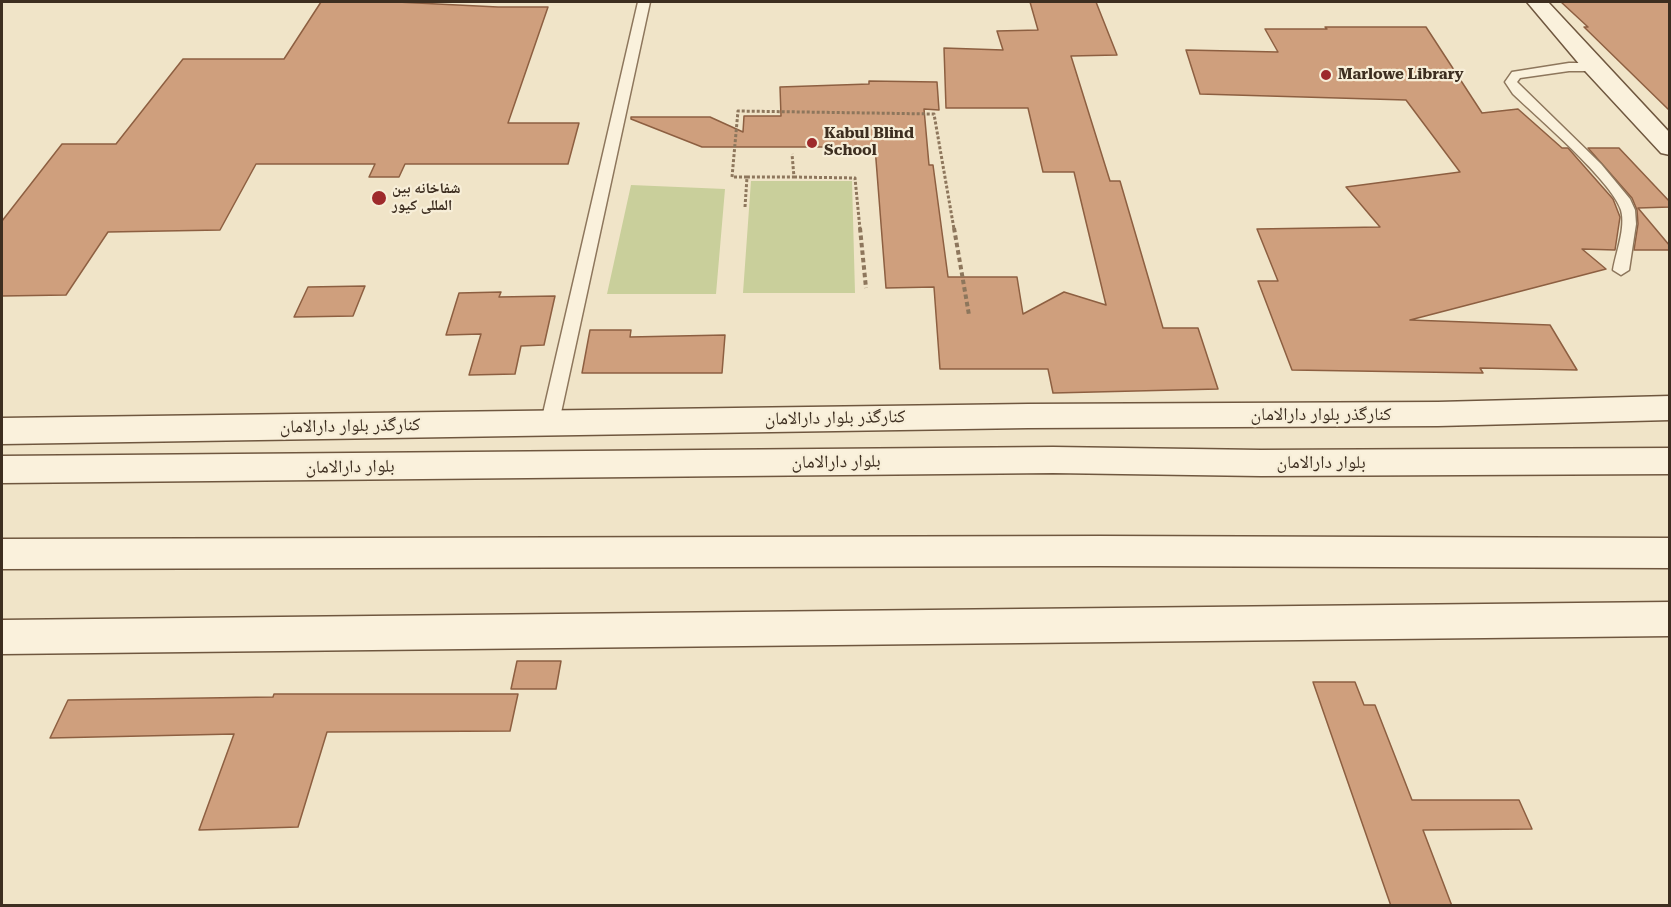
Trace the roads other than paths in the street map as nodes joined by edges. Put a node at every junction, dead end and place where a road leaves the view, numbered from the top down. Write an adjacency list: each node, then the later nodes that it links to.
1 (644, 2): 7 (lane)
2 (1537, 2): 3 (street)
3 (1594, 67): 4 (street); 5 (lane)
4 (1670, 148)
5 (1620, 270)
6 (1670, 408): 7 (street, کنارگذر بلوار دارالامان)
7 (549, 422): 8 (street, کنارگذر بلوار دارالامان)
8 (2, 431)
9 (1670, 461): 10 (street, بلوار دارالامان)
10 (2, 470)
11 (1670, 553): 12 (street)
12 (2, 554)
13 (1670, 619): 14 (street)
14 (2, 637)

